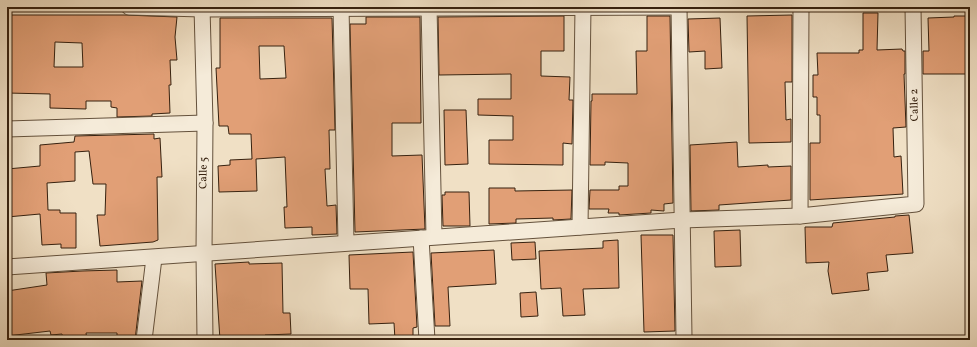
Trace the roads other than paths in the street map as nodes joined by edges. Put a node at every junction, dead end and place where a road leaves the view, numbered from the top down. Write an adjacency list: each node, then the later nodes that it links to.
1 (129, 7): 6 (street)
2 (582, 7): 3 (street); 8 (street); 13 (street)
3 (680, 7): 12 (street)
4 (801, 7): 11 (street)
5 (914, 7): 11 (street, Calle 2)
6 (202, 8): 7 (street); 9 (street, Calle 5)
7 (341, 8): 8 (street); 15 (street)
8 (429, 8): 14 (street)
9 (205, 123): 10 (street); 16 (street, Calle 5)
10 (7, 129)
11 (800, 216): 12 (street)
12 (682, 220): 13 (street); 19 (street)
13 (580, 227): 14 (street)
14 (427, 237): 15 (street); 22 (street)
15 (346, 242): 16 (street)
16 (204, 253): 17 (street); 21 (street, Calle 5)
17 (154, 258): 18 (street); 20 (street)
18 (7, 267)
19 (684, 338)
20 (144, 340)
21 (205, 340)
22 (426, 340)

